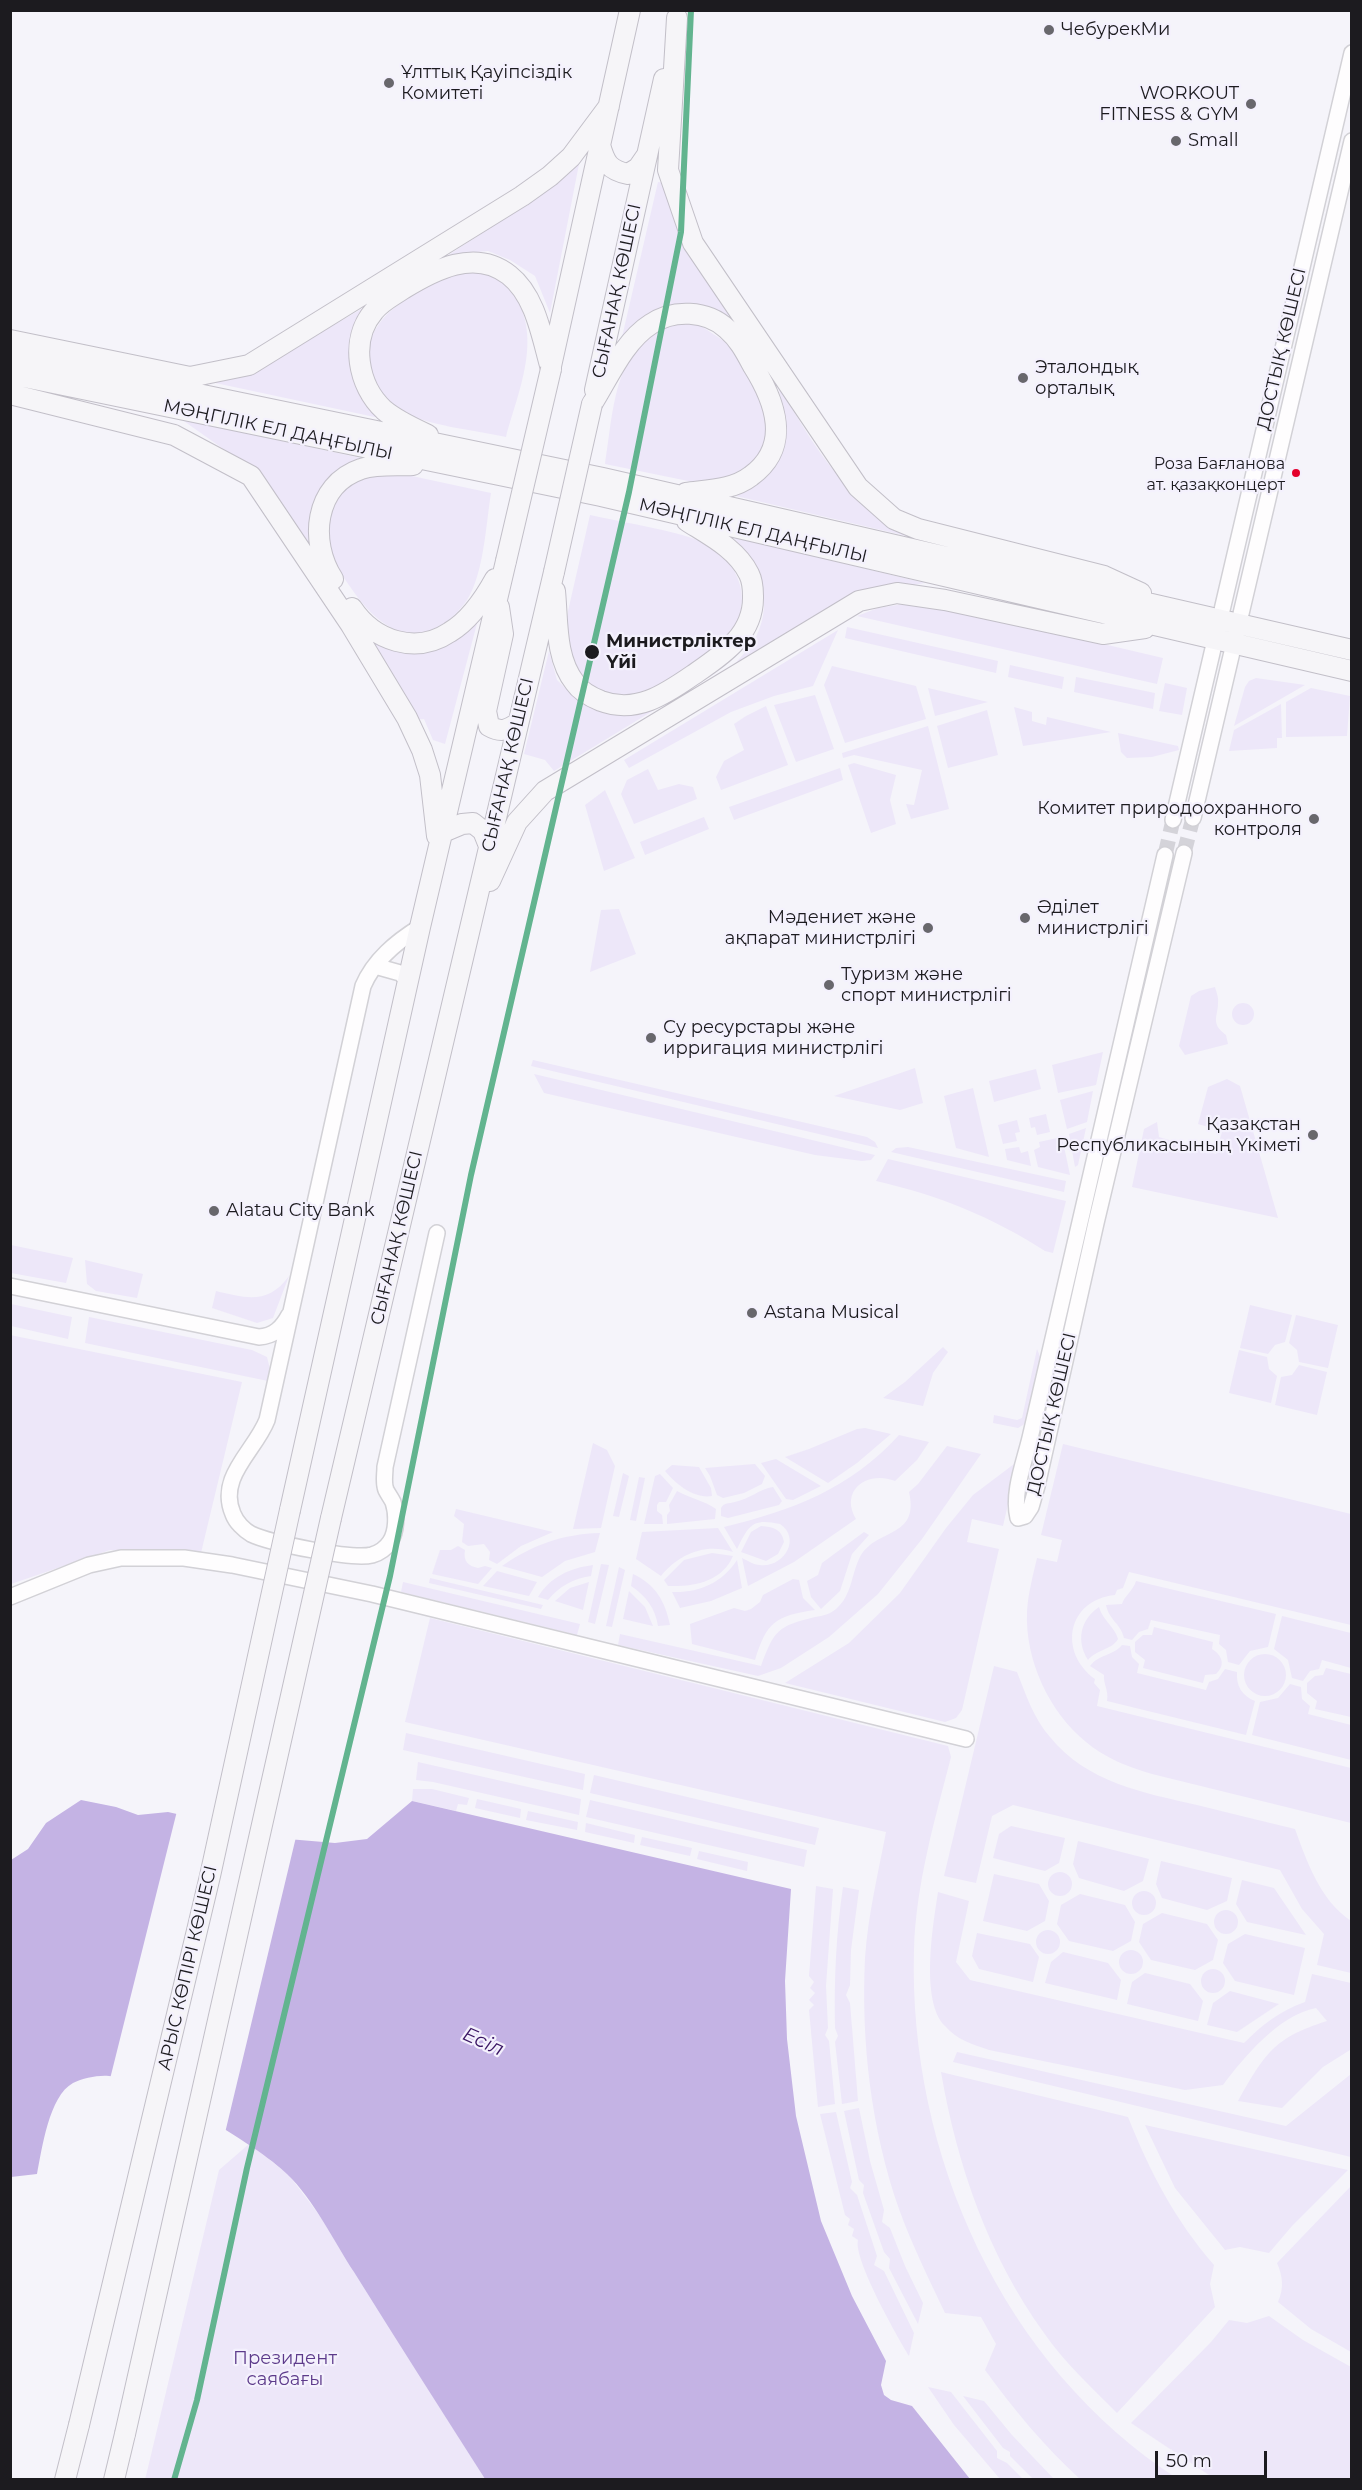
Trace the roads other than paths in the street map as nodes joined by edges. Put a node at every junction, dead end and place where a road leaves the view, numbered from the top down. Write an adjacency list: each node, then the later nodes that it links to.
1 (630, 10): 4 (main road)
2 (678, 14): 7 (main road, СЫҒАНАҚ КӨШЕСІ); 19 (main road)
3 (1352, 53): 21 (street, ДОСТЫҚ КӨШЕСІ)
4 (609, 106): 6 (main road); 8 (main road)
5 (1352, 141): 22 (street, ДОСТЫҚ КӨШЕСІ)
6 (600, 145): 7 (main road); 10 (main road)
7 (647, 155): 13 (main road, СЫҒАНАҚ КӨШЕСІ)
8 (10, 340)
9 (10, 355): 14 (main road, МӘҢГІЛІК ЕЛ ДАҢҒЫЛЫ)
10 (551, 369): 14 (main road); 16 (main road, bridge)
11 (10, 374): 14 (main road, МӘҢГІЛІК ЕЛ ДАҢҒЫЛЫ)
12 (10, 394): 28 (main road)
13 (592, 404): 15 (main road); 17 (main road, СЫҒАНАҚ КӨШЕСІ, bridge)
14 (446, 455): 15 (main road, МӘҢГІЛІК ЕЛ ДАҢҒЫЛЫ); 16 (main road)
15 (673, 503): 17 (main road); 19 (main road, МӘҢГІЛІК ЕЛ ДАҢҒЫЛЫ); 20 (main road, МӘҢГІЛІК ЕЛ ДАҢҒЫЛЫ)
16 (506, 561): 18 (main road)
17 (554, 572): 25 (main road, СЫҒАНАҚ КӨШЕСІ)
18 (498, 596): 25 (main road); 28 (main road)
19 (1173, 609): 21 (main road, МӘҢГІЛІК ЕЛ ДАҢҒЫЛЫ)
20 (1158, 626): 21 (main road, МӘҢГІЛІК ЕЛ ДАҢҒЫЛЫ); 32 (main road)
21 (1217, 629): 22 (main road, МӘҢГІЛІК ЕЛ ДАҢҒЫЛЫ); 27 (street, ДОСТЫҚ КӨШЕСІ)
22 (1237, 634): 23 (main road, МӘҢГІЛІК ЕЛ ДАҢҒЫЛЫ); 24 (main road, МӘҢГІЛІК ЕЛ ДАҢҒЫЛЫ); 26 (street, ДОСТЫҚ КӨШЕСІ)
23 (1352, 650)
24 (1352, 671)
25 (518, 723): 29 (main road, СЫҒАНАҚ КӨШЕСІ)
26 (1193, 818)
27 (1173, 820)
28 (441, 840): 29 (main road); 33 (main road)
29 (489, 846): 32 (main road, СЫҒАНАҚ КӨШЕСІ)
30 (1184, 852): 31 (street, ДОСТЫҚ КӨШЕСІ)
31 (1165, 855)
32 (470, 925): 42 (main road, СЫҒАНАҚ КӨШЕСІ, bridge)
33 (420, 927): 34 (street); 35 (main road)
34 (375, 966): 35 (street); 38 (street)
35 (408, 980): 41 (main road, АРЫС КӨПІРІ КӨШЕСІ, bridge)
36 (437, 1233): 38 (street)
37 (10, 1287): 38 (street)
38 (292, 1310)
39 (10, 1597): 40 (street)
40 (966, 1739)
41 (65, 2480)
42 (114, 2480)

